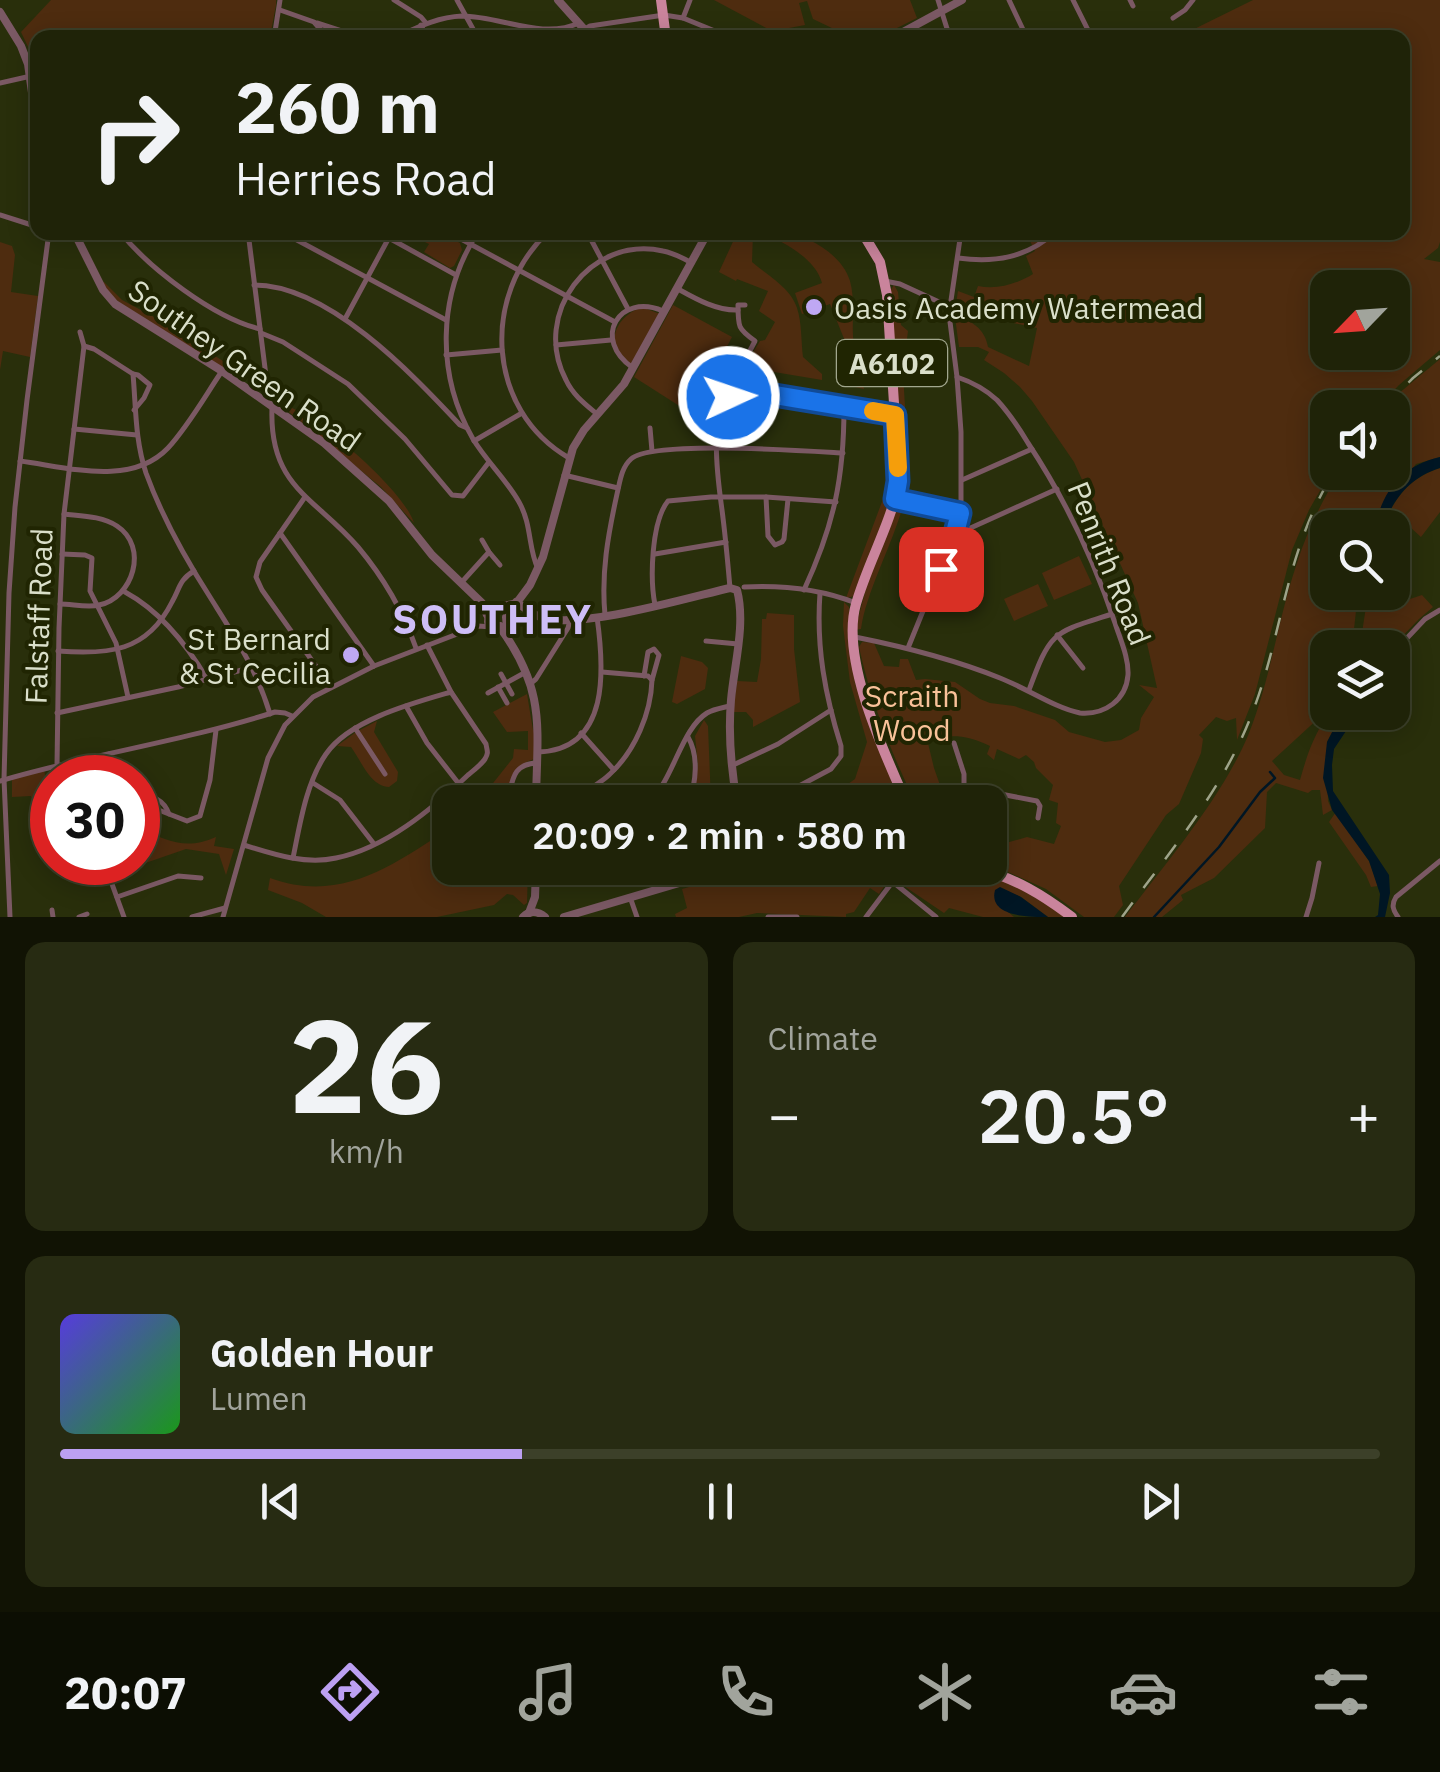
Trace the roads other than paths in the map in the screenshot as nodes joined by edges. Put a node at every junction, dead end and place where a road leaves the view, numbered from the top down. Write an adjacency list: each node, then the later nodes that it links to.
1 (280, 0): 12 (street)
2 (394, 0): 20 (street)
3 (458, 0): 15 (street)
4 (558, 0): 21 (street)
5 (661, 0): 16 (main road)
6 (690, 0): 17 (street)
7 (938, 0): 13 (street)
8 (962, 0): 13 (street)
9 (1008, 0): 33 (street)
10 (1073, 0): 34 (street)
11 (1193, 0): 18 (street)
12 (280, 10): 19 (street); 22 (street)
13 (942, 11): 31 (street); 32 (street)
14 (0, 12): 35 (street)
15 (466, 16): 20 (street); 21 (street); 27 (street)
16 (664, 16): 17 (street); 21 (street); 29 (main road)
17 (683, 18): 30 (street)
18 (1172, 18)
19 (314, 22): 23 (street); 24 (street)
20 (424, 24): 25 (street); 26 (street)
21 (582, 26): 28 (street)
22 (276, 30)
23 (321, 30)
24 (338, 30)
25 (411, 30)
26 (425, 30)
27 (474, 30)
28 (585, 30)
29 (665, 30)
30 (712, 30)
31 (907, 30)
32 (948, 30)
33 (1023, 30)
34 (1088, 30)
35 (30, 73)
36 (30, 76): 37 (street)
37 (0, 83)
38 (0, 214): 39 (street)
39 (30, 224)
40 (48, 240): 105 (street)
41 (78, 240): 83 (street, Southey Green Road)
42 (127, 240): 74 (street)
43 (249, 240): 63 (street)
44 (297, 240): 61 (street)
45 (387, 240): 61 (street)
46 (398, 240): 60 (street)
47 (463, 240): 55 (street)
48 (473, 240): 55 (street)
49 (540, 240): 59 (street)
50 (591, 240): 57 (street)
51 (704, 240): 58 (street)
52 (869, 240): 62 (main road, A6102)
53 (959, 240): 56 (street)
54 (1045, 240): 56 (street)
55 (470, 244): 59 (street); 60 (street)
56 (958, 258): 67 (street)
57 (602, 260): 58 (street); 65 (street); 68 (street)
58 (692, 262): 64 (street)
59 (518, 270): 65 (street); 79 (street)
60 (456, 275): 72 (street)
61 (367, 278): 71 (street); 72 (street)
62 (885, 281): 67 (street); 94 (main road, A6102)
63 (254, 285): 71 (street); 74 (street)
64 (678, 289): 69 (street); 70 (street)
65 (566, 296): 73 (street); 77 (street)
66 (745, 305): 69 (street)
67 (950, 306): 85 (street)
68 (629, 310): 70 (street); 73 (street)
69 (738, 310): 81 (street)
70 (665, 312): 82 (street)
71 (345, 319): 91 (street)
72 (446, 320): 80 (street)
73 (615, 322): 76 (street)
74 (260, 331): 86 (street); 106 (street)
75 (80, 332): 78 (street)
76 (612, 340): 77 (street); 82 (street)
77 (556, 345): 93 (street)
78 (84, 346): 84 (street); 97 (street, Falstaff Road)
79 (502, 350): 80 (street); 92 (street)
80 (446, 354): 87 (street)
81 (744, 362)
82 (634, 369): 93 (street)
83 (222, 371): 88 (street, Southey Green Road); 107 (street)
84 (133, 374): 90 (street); 90 (street)
85 (957, 377): 101 (street, Penrith Road); 110 (street)
86 (268, 392)
87 (456, 404): 91 (street); 95 (street)
88 (273, 406): 113 (street); 131 (street, Southey Green Road)
89 (844, 407): 94 (street); 100 (street); 103 (street)
90 (134, 410): 98 (street)
91 (446, 410): 95 (street)
92 (522, 413): 99 (street); 104 (street)
93 (598, 414): 104 (street)
94 (895, 415): 117 (main road, A6102)
95 (468, 428): 99 (street)
96 (650, 428): 102 (street)
97 (74, 429): 98 (street); 108 (street, Falstaff Road)
98 (137, 435): 107 (street)
99 (474, 441): 106 (street)
100 (715, 448): 102 (street); 103 (street); 114 (street)
101 (1032, 449): 110 (street); 112 (street, Penrith Road)
102 (652, 451): 111 (street)
103 (843, 453): 118 (street)
104 (569, 458): 109 (street)
105 (20, 461): 108 (street); 198 (street)
106 (489, 462): 129 (street)
107 (144, 465): 108 (street); 130 (street)
108 (69, 468): 120 (street, Falstaff Road)
109 (564, 475): 111 (street); 129 (street)
110 (962, 480): 119 (street)
111 (618, 488): 144 (street)
112 (1057, 489): 122 (street); 143 (street, Penrith Road)
113 (305, 496): 121 (street); 155 (street)
114 (720, 497): 115 (street); 124 (street); 127 (street)
115 (766, 497): 116 (street); 116 (street)
116 (788, 498): 118 (street)
117 (895, 499): 119 (street); 137 (main road, A6102)
118 (836, 502): 133 (street)
119 (960, 513): 122 (street)
120 (64, 514): 126 (street, Falstaff Road); 134 (street)
121 (280, 532): 160 (street); 170 (street)
122 (954, 535): 156 (street)
123 (482, 540): 125 (street)
124 (726, 542): 127 (street); 132 (street)
125 (488, 552): 128 (street); 131 (street)
126 (62, 554): 138 (street, Falstaff Road); 139 (street)
127 (654, 554): 140 (street)
128 (500, 565)
129 (538, 568): 136 (street)
130 (194, 571): 145 (street); 159 (street)
131 (460, 583): 142 (street, Southey Green Road)
132 (737, 589): 133 (street); 140 (street); 153 (street)
133 (804, 590): 135 (street)
134 (124, 591): 139 (street); 145 (street)
135 (820, 593): 137 (street); 180 (street)
136 (515, 603): 142 (street); 146 (street); 147 (street)
137 (856, 603): 151 (main road, A6102)
138 (60, 604): 139 (street); 158 (street, Falstaff Road)
139 (96, 606): 157 (street)
140 (656, 606): 144 (street)
141 (1440, 610): 150 (street)
142 (491, 612): 147 (street); 147 (street); 148 (street)
143 (1112, 614): 149 (street); 172 (street, Penrith Road)
144 (601, 616): 146 (street); 163 (street)
145 (162, 620): 157 (street); 166 (street)
146 (570, 620): 169 (street)
147 (501, 623): 148 (street); 162 (street)
148 (478, 626): 154 (street)
149 (1057, 635): 161 (street); 172 (street)
150 (1410, 635)
151 (852, 637): 156 (street, Penrith Road); 208 (main road, A6102)
152 (706, 641): 153 (street)
153 (738, 644): 179 (street)
154 (427, 645): 155 (street); 173 (street)
155 (416, 648): 160 (street)
156 (908, 648): 172 (street, Penrith Road)
157 (118, 650): 158 (street); 176 (street)
158 (58, 651): 181 (street, Falstaff Road)
159 (253, 666): 166 (street); 182 (street)
160 (374, 666): 170 (street)
161 (1084, 668)
162 (526, 672): 168 (street); 169 (street)
163 (602, 672): 165 (street); 186 (street)
164 (501, 674): 168 (street)
165 (644, 676): 167 (street); 167 (street)
166 (208, 680): 176 (street)
167 (652, 680): 195 (street)
168 (506, 683): 171 (street); 175 (street)
169 (530, 684): 189 (street)
170 (330, 686): 183 (street)
171 (498, 687): 174 (street); 177 (street)
172 (1028, 690)
173 (451, 692): 178 (street); 200 (street)
174 (488, 693)
175 (512, 694)
176 (128, 698): 181 (street)
177 (506, 703)
178 (406, 706): 184 (street); 200 (street)
179 (730, 706): 187 (street); 194 (street)
180 (831, 710): 194 (street); 207 (street)
181 (57, 713): 191 (street, Falstaff Road)
182 (270, 714): 183 (street); 185 (street)
183 (292, 716): 213 (street)
184 (355, 728): 197 (street); 199 (street)
185 (216, 730): 190 (street); 211 (street)
186 (581, 733): 189 (street); 195 (street)
187 (688, 736): 204 (street); 205 (street)
188 (954, 743): 209 (street)
189 (538, 752): 193 (street)
190 (109, 754): 192 (street)
191 (57, 755)
192 (105, 755)
193 (537, 763): 201 (street); 202 (street)
194 (731, 766): 206 (street)
195 (614, 770): 203 (street)
196 (30, 773): 198 (street)
197 (385, 774)
198 (2, 780): 232 (street)
199 (312, 783): 214 (street); 215 (street)
200 (459, 784): 214 (street)
201 (512, 785)
202 (536, 785)
203 (594, 785)
204 (662, 785)
205 (693, 785)
206 (734, 785)
207 (803, 785)
208 (899, 785)
209 (964, 785)
210 (1007, 795): 212 (street)
211 (160, 810)
212 (1038, 818)
213 (244, 844): 215 (street); 228 (street)
214 (374, 844): 215 (street)
215 (293, 858)
216 (1440, 861): 245 (street)
217 (1319, 863): 244 (street)
218 (201, 878): 225 (street)
219 (1007, 878): 243 (main road)
220 (113, 885): 225 (street)
221 (535, 885): 226 (street)
222 (671, 885): 227 (street)
223 (891, 885): 241 (street)
224 (897, 885): 242 (street)
225 (117, 896): 234 (street)
226 (534, 896): 230 (street); 231 (street)
227 (630, 897): 237 (street); 238 (street)
228 (225, 908): 235 (street); 236 (street)
229 (87, 914): 233 (street)
230 (526, 915): 231 (street)
231 (544, 916)
232 (10, 917)
233 (79, 917)
234 (124, 917)
235 (192, 917)
236 (223, 917)
237 (564, 917)
238 (638, 917)
239 (768, 917): 240 (street)
240 (796, 917)
241 (866, 917)
242 (936, 917)
243 (1072, 917)
244 (1306, 917)
245 (1398, 917)

